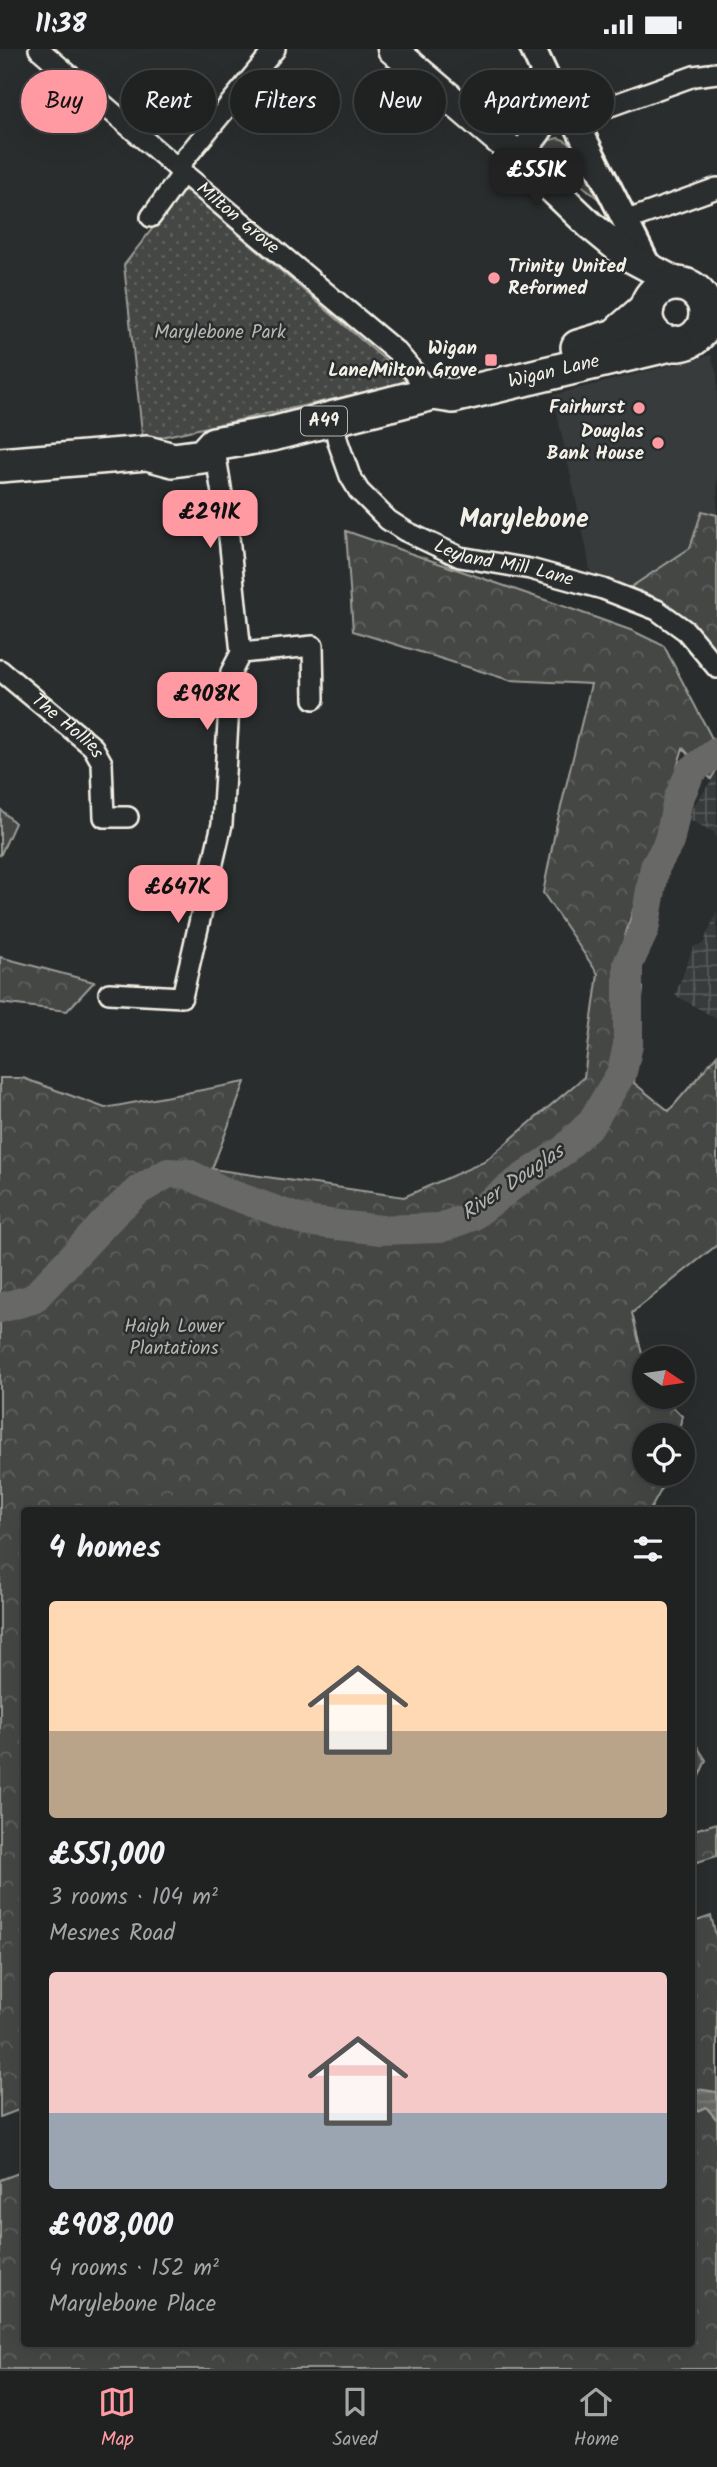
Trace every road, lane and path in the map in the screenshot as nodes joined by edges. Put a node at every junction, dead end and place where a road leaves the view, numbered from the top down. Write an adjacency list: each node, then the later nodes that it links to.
1 (39, 49): 11 (street, Milton Grove)
2 (275, 49): 11 (street)
3 (392, 49): 10 (main road)
4 (533, 49): 5 (street)
5 (543, 70)
6 (717, 73): 7 (street)
7 (614, 104)
8 (538, 133): 10 (street)
9 (581, 133): 13 (street)
10 (518, 156): 15 (main road)
11 (180, 171): 14 (street); 20 (street, Milton Grove)
12 (717, 188): 13 (street)
13 (622, 214): 15 (street); 16 (street)
14 (151, 217)
15 (590, 225): 16 (main road)
16 (639, 263): 17 (main road); 18 (main road)
17 (696, 289): 18 (highway, A49); 19 (highway)
18 (648, 307): 19 (highway); 20 (highway, Wigan Lane / A49)
19 (695, 338): 20 (highway, Wigan Lane / A49)
20 (430, 394): 21 (highway, Wigan Lane / A49)
21 (333, 419): 22 (highway, Wigan Lane / A49); 25 (street, Leyland Mill Lane)
22 (214, 444): 23 (highway, Wigan Lane / A49); 24 (street)
23 (0, 465)
24 (241, 653): 27 (street); 29 (street)
25 (717, 669)
26 (0, 670): 28 (street, The Hollies)
27 (314, 699)
28 (128, 817)
29 (109, 992)

